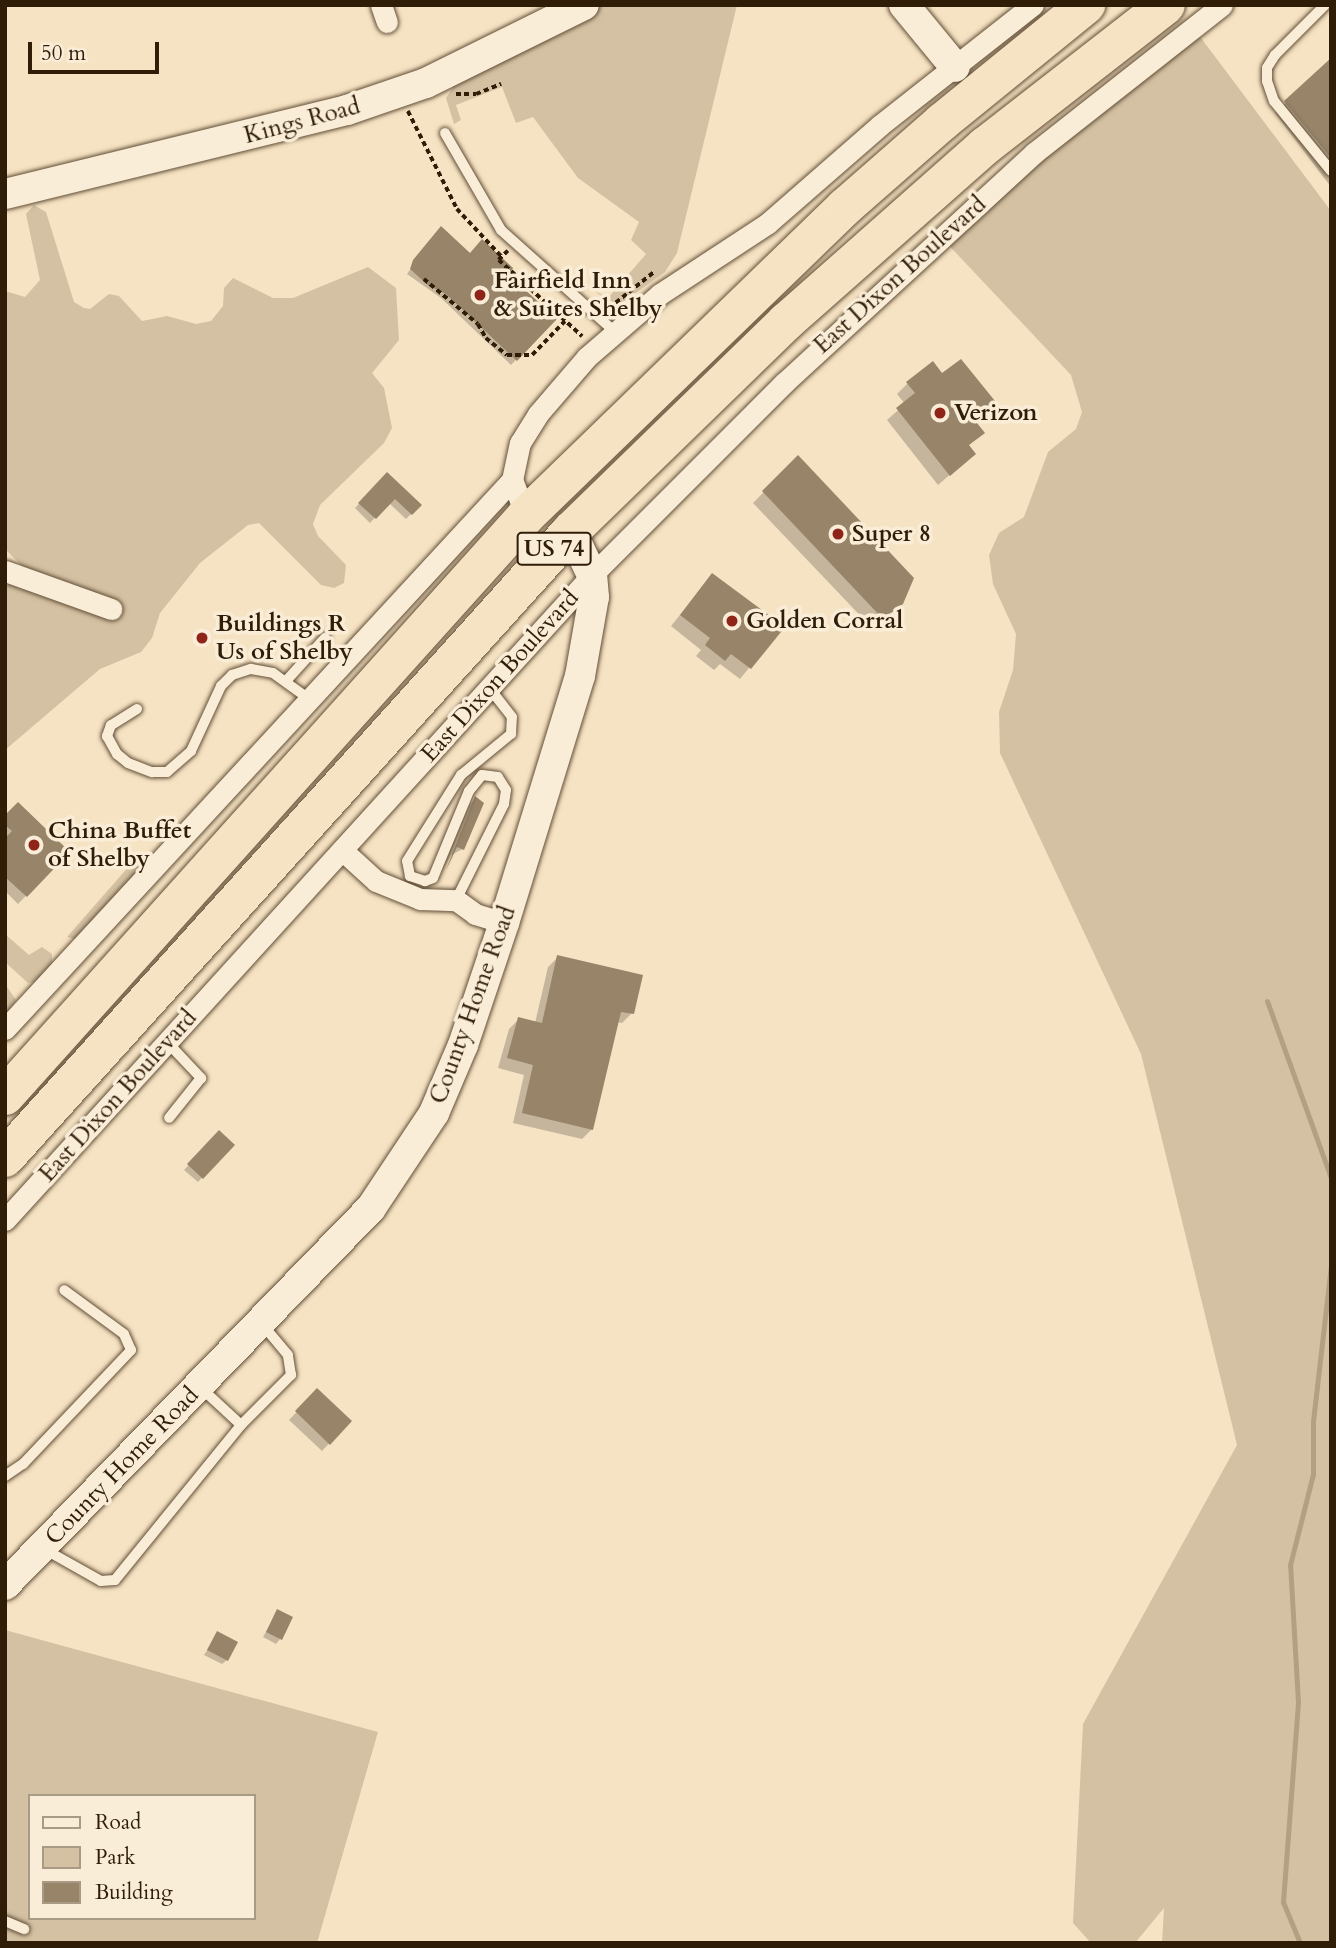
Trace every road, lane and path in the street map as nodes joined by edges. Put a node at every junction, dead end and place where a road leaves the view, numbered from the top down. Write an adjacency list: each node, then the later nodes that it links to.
1 (584, 5): 12 (street, Kings Road)
2 (904, 5): 8 (street)
3 (1033, 5): 8 (street)
4 (1086, 5): 15 (highway, US 74)
5 (1166, 5): 20 (highway, East Dixon Boulevard / US 74)
6 (1222, 5): 22 (street, East Dixon Boulevard)
7 (1325, 5): 11 (lane)
8 (955, 67): 16 (street)
9 (407, 109): 14 (path)
10 (445, 133): 16 (lane)
11 (1331, 171)
12 (5, 194)
13 (424, 279): 14 (path)
14 (565, 321): 17 (path)
15 (717, 330): 19 (highway, US 74); 20 (highway)
16 (614, 331): 18 (street)
17 (582, 336)
18 (512, 480): 19 (street); 27 (street)
19 (526, 516): 29 (highway); 35 (highway, US 74)
20 (571, 531): 22 (street, County Home Road); 29 (highway, East Dixon Boulevard / US 74)
21 (5, 571): 23 (street)
22 (592, 575): 26 (street, East Dixon Boulevard); 32 (street, County Home Road)
23 (111, 609)
24 (325, 638): 25 (lane)
25 (287, 680): 27 (lane); 28 (lane)
26 (489, 688): 30 (street, East Dixon Boulevard); 31 (lane)
27 (309, 699): 33 (street)
28 (137, 709)
29 (330, 798): 37 (highway, East Dixon Boulevard / US 74)
30 (342, 850): 31 (street); 34 (street, East Dixon Boulevard)
31 (456, 900): 32 (street)
32 (504, 922): 40 (street, County Home Road)
33 (5, 1029)
34 (167, 1042): 36 (lane); 38 (street, East Dixon Boulevard)
35 (5, 1096)
36 (169, 1118)
37 (5, 1158)
38 (5, 1220)
39 (64, 1290): 43 (lane)
40 (261, 1323): 41 (street, County Home Road); 42 (lane)
41 (200, 1386): 42 (lane); 44 (street, County Home Road)
42 (241, 1425): 44 (lane)
43 (5, 1476)
44 (42, 1548): 45 (street, County Home Road)
45 (5, 1585)
46 (5, 1921): 47 (lane)
47 (24, 1929)

